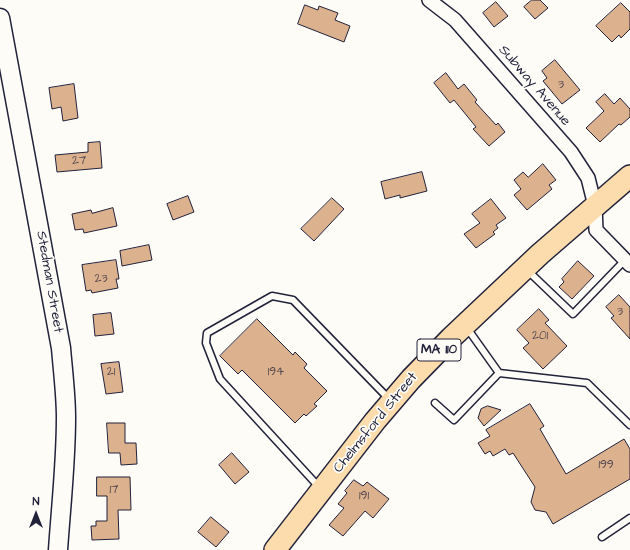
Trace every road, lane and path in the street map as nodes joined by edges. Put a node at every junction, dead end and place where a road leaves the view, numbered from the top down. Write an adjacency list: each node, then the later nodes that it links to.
1 (429, 0): 4 (street, Subway Avenue)
2 (0, 18): 16 (main road, Stedman Street)
3 (630, 176): 4 (main road, Chelmsford Street / MA 110)
4 (595, 206): 5 (street, Subway Avenue); 6 (main road, Chelmsford Street / MA 110)
5 (628, 262): 6 (lane)
6 (525, 268): 7 (main road, Chelmsford Street / MA 110)
7 (464, 325): 8 (lane); 9 (main road, Chelmsford Street / MA 110)
8 (499, 373): 10 (lane); 11 (lane)
9 (391, 402): 12 (main road, Chelmsford Street / MA 110); 12 (lane)
10 (435, 403)
11 (630, 424)
12 (322, 490): 15 (main road, Chelmsford Street / MA 110)
13 (630, 518): 14 (lane)
14 (602, 537)
15 (282, 544)
16 (58, 550)

